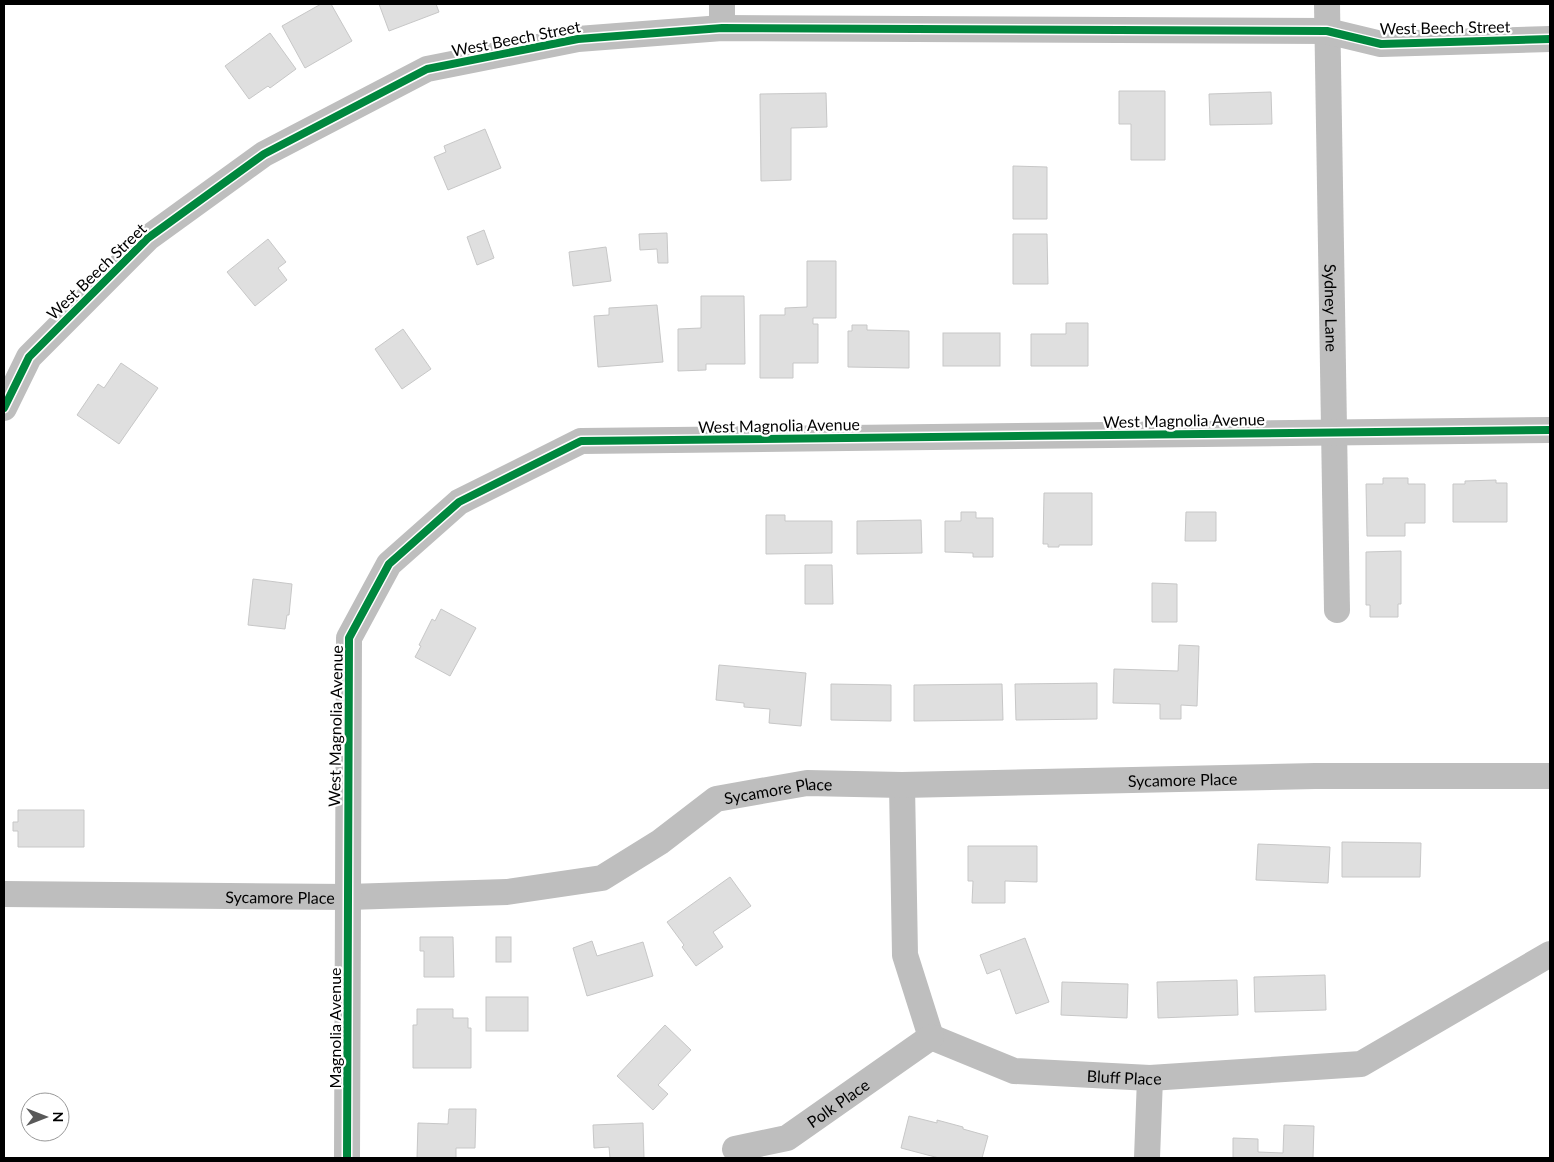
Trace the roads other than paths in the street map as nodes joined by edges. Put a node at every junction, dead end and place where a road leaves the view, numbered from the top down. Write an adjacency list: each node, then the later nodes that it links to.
1 (1327, 4): 3 (street, Sydney Lane)
2 (722, 16): 3 (street, West Beech Street); 5 (street, West Beech Street)
3 (1327, 32): 4 (street, West Beech Street); 7 (street, Sydney Lane)
4 (1550, 39)
5 (4, 408)
6 (1550, 430): 7 (street, West Magnolia Avenue)
7 (1333, 432): 8 (street, Sydney Lane); 12 (street, West Magnolia Avenue)
8 (1337, 610)
9 (1550, 776): 10 (street, Sycamore Place)
10 (902, 785): 12 (street, Sycamore Place); 14 (street)
11 (4, 894): 12 (street, Sycamore Place)
12 (348, 897): 17 (street, Magnolia Avenue)
13 (1550, 954): 15 (street, Bluff Place)
14 (931, 1037): 15 (street, Bluff Place); 16 (street, Polk Place)
15 (1150, 1078): 18 (street)
16 (735, 1149)
17 (347, 1158)
18 (1147, 1158)

